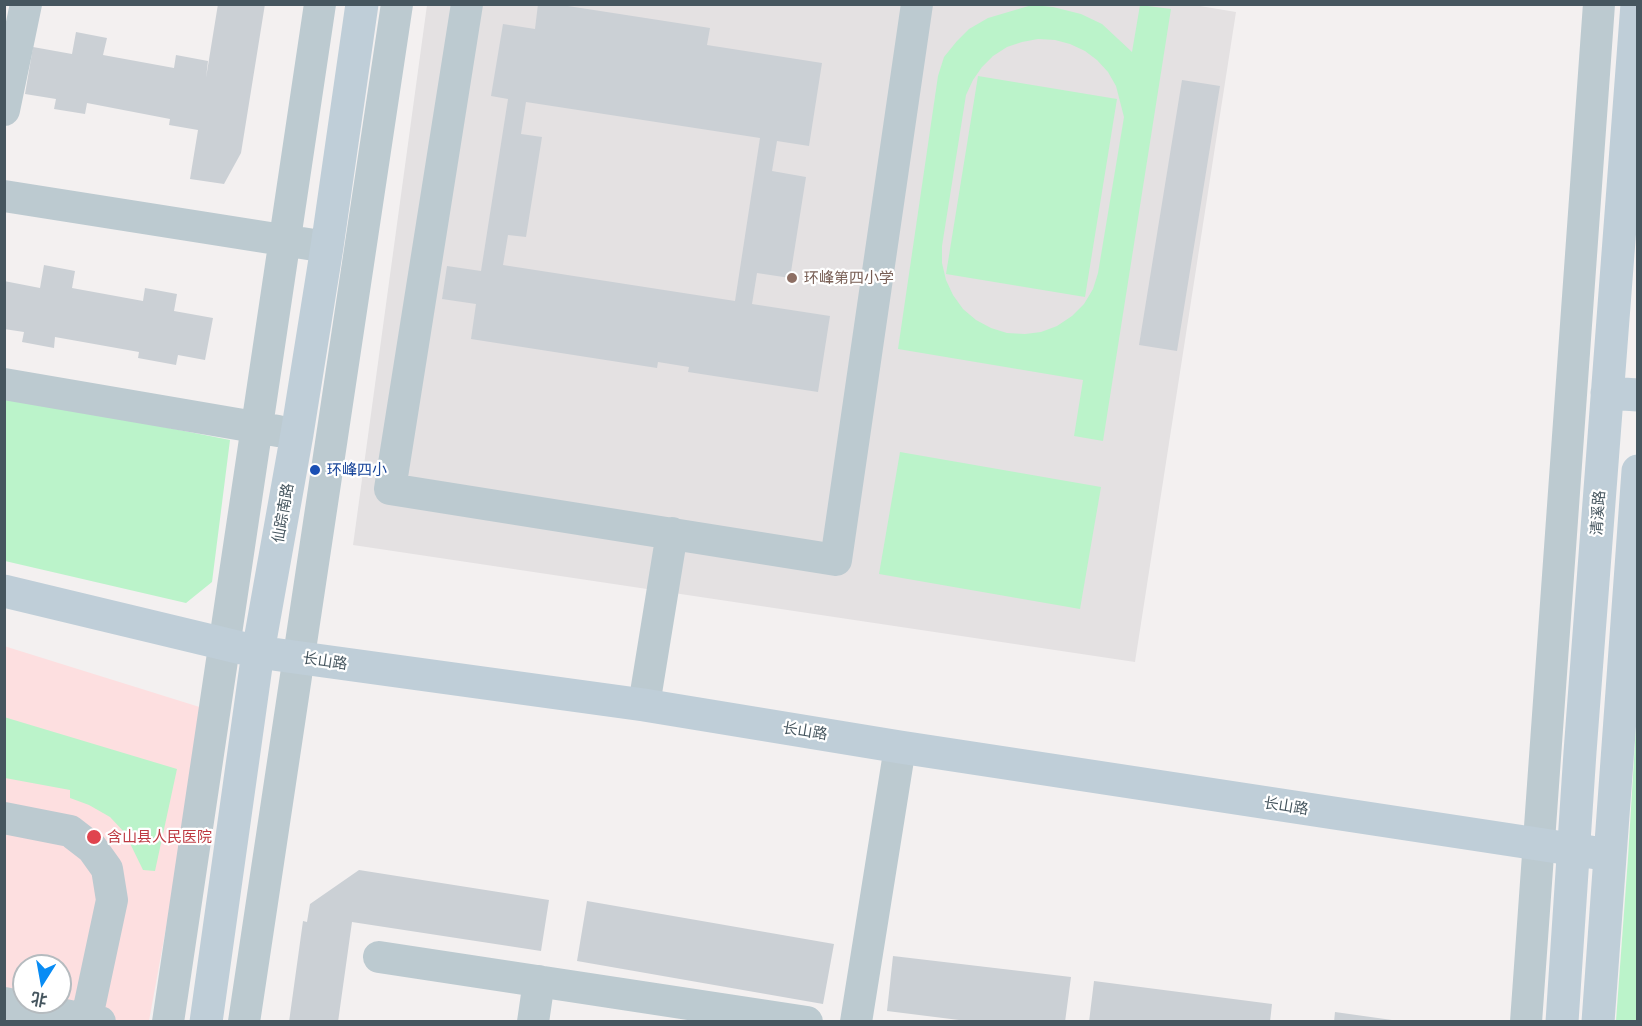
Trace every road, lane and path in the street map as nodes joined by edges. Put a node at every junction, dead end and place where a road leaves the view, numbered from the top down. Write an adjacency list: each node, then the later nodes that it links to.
1 (26, 4): 9 (street)
2 (320, 4): 11 (street)
3 (362, 4): 12 (main road, 仙踪南路)
4 (397, 4): 22 (street)
5 (467, 4): 18 (street)
6 (917, 4): 18 (street)
7 (1599, 4): 26 (street)
8 (1637, 4): 14 (main road, 清溪路)
9 (4, 110)
10 (4, 196): 11 (street)
11 (285, 241): 12 (street); 15 (street)
12 (327, 248): 16 (main road, 仙踪南路)
13 (4, 384): 15 (street)
14 (1622, 394): 27 (main road, 清溪路)
15 (257, 427): 16 (street); 20 (street)
16 (297, 434): 21 (main road, 仙踪南路)
17 (1638, 471): 28 (main road)
18 (672, 533): 23 (street)
19 (4, 591): 20 (main road, 长山路)
20 (225, 644): 21 (main road, 长山路); 33 (street)
21 (258, 652): 22 (main road, 长山路); 34 (main road, 仙踪南路)
22 (298, 657): 23 (main road, 长山路); 35 (street)
23 (644, 705): 24 (main road, 长山路)
24 (900, 747): 26 (main road, 长山路); 38 (street)
25 (6, 825): 32 (street)
26 (1539, 844): 27 (main road, 长山路); 39 (street)
27 (1574, 849): 28 (main road, 长山路); 40 (main road, 清溪路)
28 (1610, 855): 41 (main road)
29 (379, 957): 30 (street)
30 (539, 981): 36 (street); 37 (street)
31 (4, 1003): 32 (street)
32 (91, 1021)
33 (168, 1022)
34 (206, 1022)
35 (244, 1022)
36 (533, 1022)
37 (807, 1022)
38 (856, 1022)
39 (1526, 1022)
40 (1562, 1022)
41 (1598, 1022)

